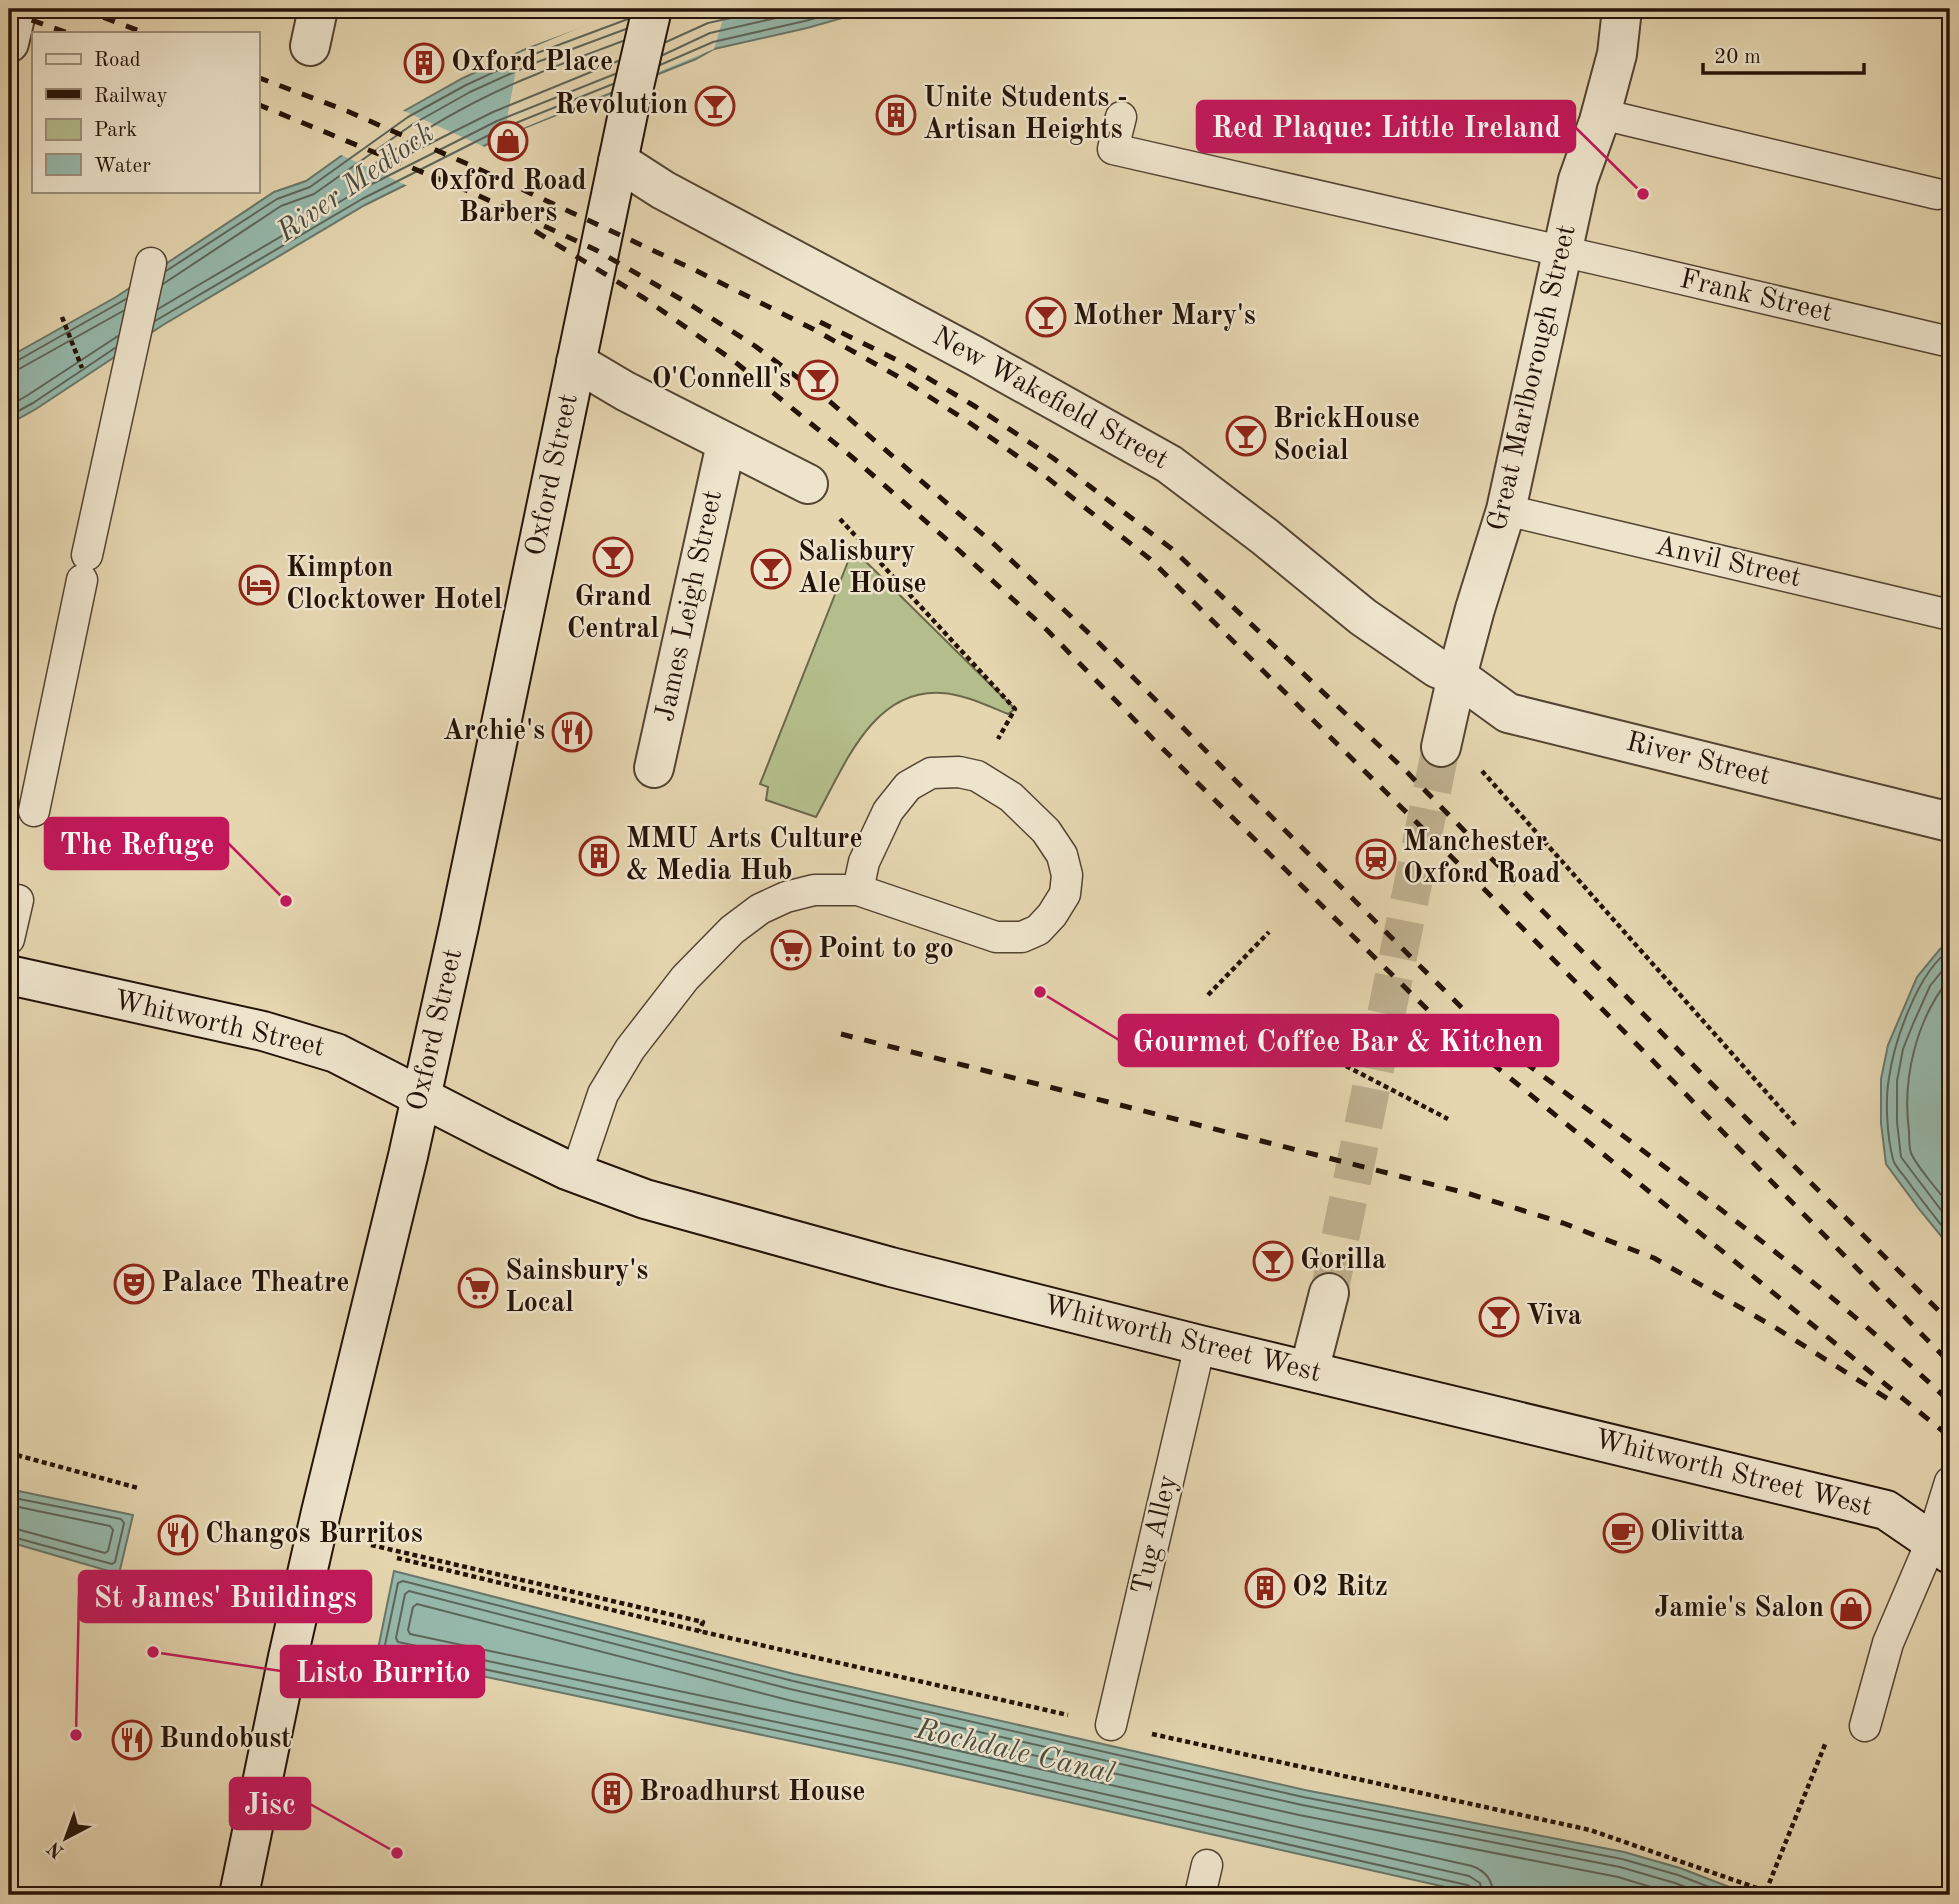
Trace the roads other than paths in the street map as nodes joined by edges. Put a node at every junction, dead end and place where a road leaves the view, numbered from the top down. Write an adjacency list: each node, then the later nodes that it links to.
1 (17, 9): 5 (main road)
2 (318, 9): 6 (main road)
3 (652, 9): 9 (main road, Oxford Street)
4 (1622, 9): 7 (main road, Great Marlborough Street)
5 (9, 43)
6 (310, 46)
7 (1601, 114): 10 (lane); 11 (main road, Great Marlborough Street)
8 (1121, 117): 11 (lane, Frank Street)
9 (618, 161): 14 (main road, Oxford Street); 19 (main road, New Wakefield Street)
10 (1937, 194)
11 (1561, 251): 13 (lane, Frank Street); 17 (main road, Great Marlborough Street)
12 (150, 263): 22 (lane)
13 (1950, 342)
14 (576, 362): 15 (main road); 28 (main road, Oxford Street)
15 (726, 444): 16 (main road); 21 (main road, James Leigh Street)
16 (808, 484)
17 (1506, 510): 18 (lane, Anvil Street); 19 (main road, Great Marlborough Street)
18 (1950, 615)
19 (1457, 676): 20 (main road, Great Marlborough Street); 23 (main road, River Street)
20 (1443, 737)
21 (654, 768)
22 (34, 811)
23 (1950, 822)
24 (858, 890): 24 (lane); 29 (lane)
25 (18, 900): 26 (lane)
26 (9, 939)
27 (9, 975): 28 (main road, Whitworth Street)
28 (421, 1096): 29 (main road, Whitworth Street West); 38 (main road, Oxford Street)
29 (576, 1174): 31 (main road, Whitworth Street West)
30 (1329, 1293): 32 (main road)
31 (1200, 1345): 32 (main road, Whitworth Street West); 35 (lane, Tug Alley)
32 (1309, 1371): 34 (main road, Whitworth Street West)
33 (1950, 1482): 34 (lane)
34 (1941, 1547): 36 (lane)
35 (1111, 1725)
36 (1866, 1726)
37 (1207, 1866): 39 (lane)
38 (239, 1895)
39 (1200, 1895)

